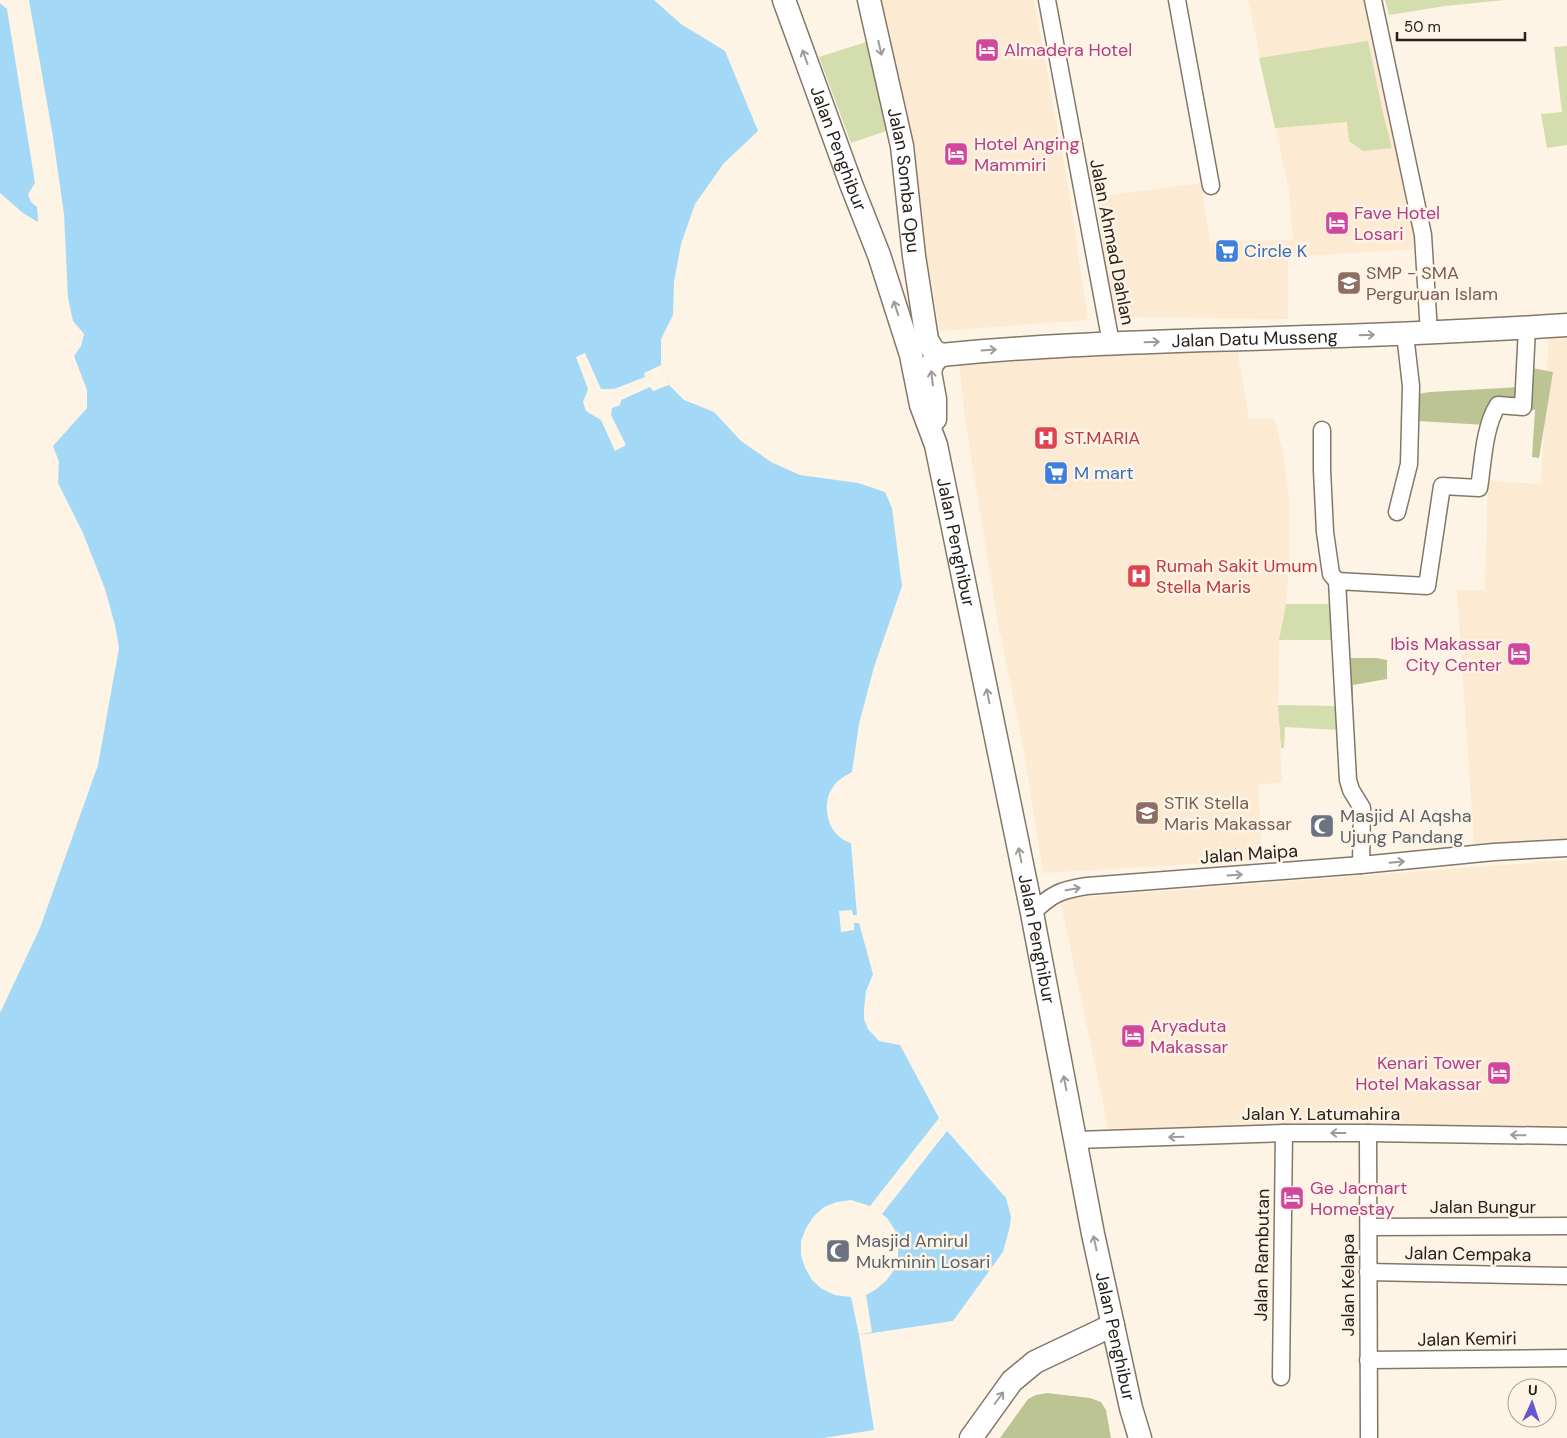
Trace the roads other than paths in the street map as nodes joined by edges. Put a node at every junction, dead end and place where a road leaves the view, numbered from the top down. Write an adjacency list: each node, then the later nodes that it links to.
1 (784, 0): 14 (main road, Jalan Penghibur, one-way to 1)
2 (869, 0): 12 (main road, Jalan Somba Opu, one-way to 12)
3 (1046, 0): 11 (street, Jalan Ahmad Dahlan)
4 (1176, 0): 6 (street)
5 (1373, 0): 9 (street)
6 (1211, 186)
7 (1567, 326): 8 (main road, Jalan Datu Musseng)
8 (1527, 328): 9 (main road, Jalan Datu Musseng); 16 (street)
9 (1428, 332): 10 (main road, Jalan Datu Musseng)
10 (1406, 334): 11 (main road, Jalan Datu Musseng, one-way to 10); 15 (street)
11 (1111, 343): 12 (main road, Jalan Datu Musseng, one-way to 11)
12 (941, 355): 14 (main road, Jalan Penghibur, one-way to 12)
13 (1322, 430): 16 (street)
14 (934, 440): 19 (main road, Jalan Penghibur, one-way to 14)
15 (1397, 512)
16 (1337, 581): 18 (street)
17 (1567, 848): 18 (street, Jalan Maipa, one-way to 17)
18 (1361, 865): 19 (street, Jalan Maipa, one-way to 18)
19 (1032, 913): 23 (main road, Jalan Penghibur, one-way to 19)
20 (1284, 1133): 21 (street, Jalan Y. Latumahira, one-way to 20); 23 (street, Jalan Y. Latumahira, one-way to 23); 31 (street, Jalan Rambutan)
21 (1368, 1133): 22 (street, Jalan Y. Latumahira, one-way to 21); 25 (street, Jalan Kelapa)
22 (1567, 1136)
23 (1076, 1140): 28 (main road, Jalan Penghibur, one-way to 23)
24 (1567, 1226): 25 (street, Jalan Bungur)
25 (1369, 1227): 26 (street, Jalan Kelapa)
26 (1368, 1272): 27 (street, Jalan Cempaka); 30 (street, Jalan Kelapa)
27 (1567, 1276)
28 (1112, 1325): 32 (main road, one-way to 28); 33 (main road, Jalan Penghibur)
29 (1567, 1358): 30 (street, Jalan Kemiri)
30 (1368, 1360): 34 (street, Jalan Kelapa)
31 (1280, 1376)
32 (971, 1438)
33 (1140, 1438)
34 (1369, 1438)

